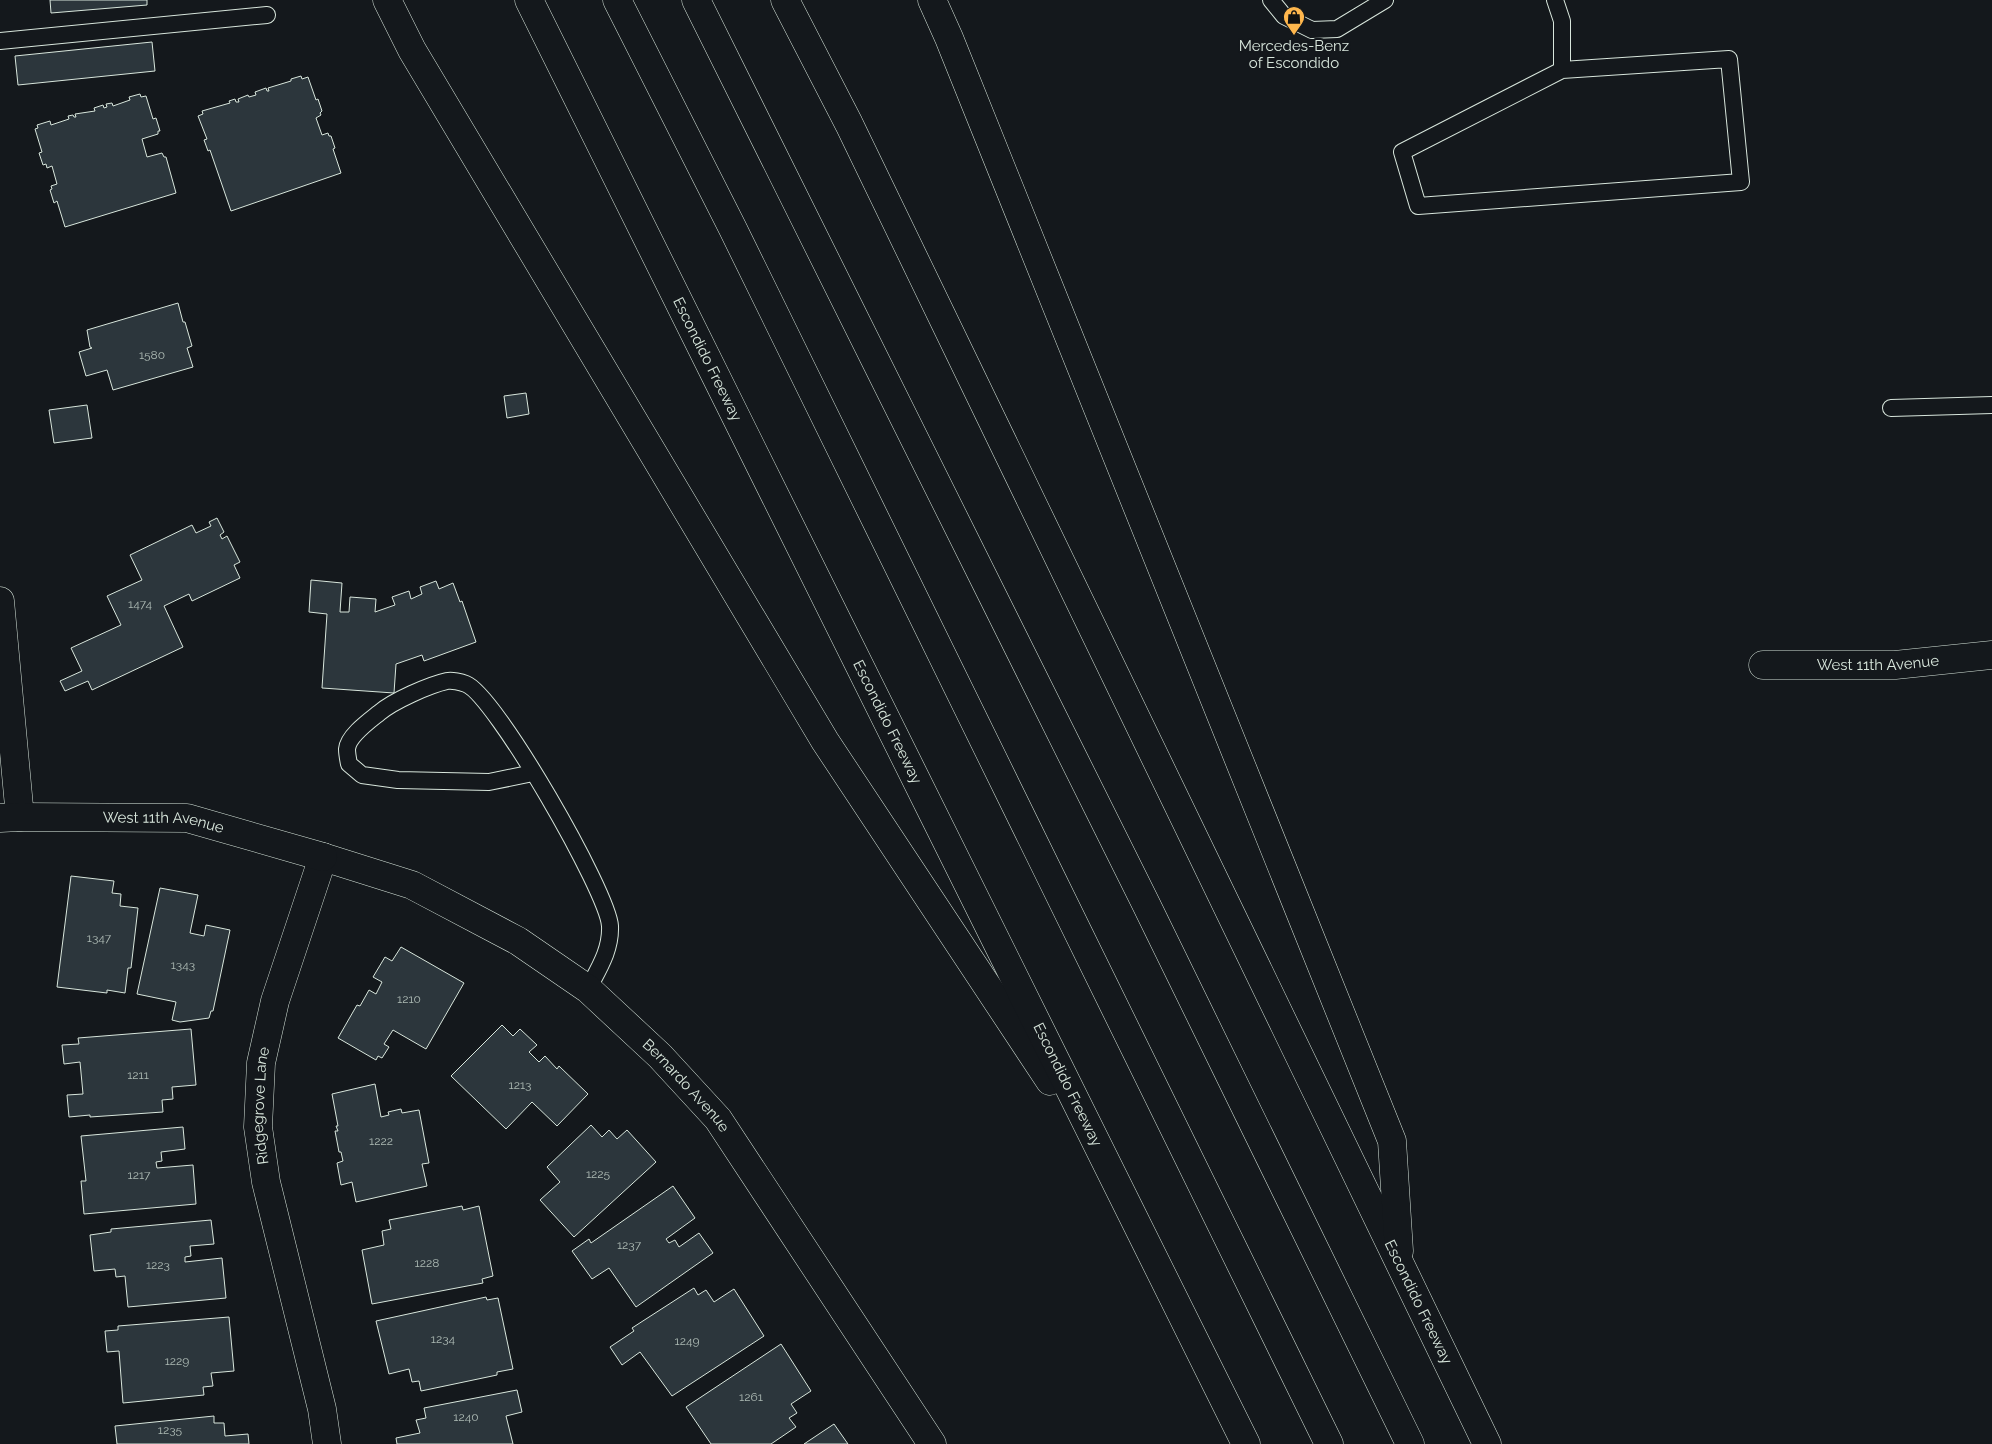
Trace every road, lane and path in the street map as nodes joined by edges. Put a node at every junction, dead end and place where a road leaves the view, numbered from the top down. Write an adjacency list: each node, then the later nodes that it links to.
1 (387, 0): 22 (main road)
2 (529, 0): 22 (main road, Escondido Freeway)
3 (617, 0): 27 (main road)
4 (696, 0): 28 (main road)
5 (786, 0): 23 (main road, Escondido Freeway)
6 (932, 0): 23 (main road)
7 (1271, 0): 8 (lane)
8 (1385, 0)
9 (1555, 0): 12 (lane)
10 (267, 15): 11 (lane)
11 (0, 42)
12 (1562, 70): 12 (lane)
13 (1992, 405): 14 (lane)
14 (1891, 408)
15 (0, 601): 19 (main road)
16 (1992, 655): 17 (main road, West 11th Avenue)
17 (1763, 665)
18 (533, 773): 18 (lane); 21 (lane)
19 (10, 818): 20 (main road, West 11th Avenue)
20 (323, 857): 21 (main road, Bernardo Avenue); 24 (main road, Ridgegrove Lane)
21 (588, 989): 25 (main road, Bernardo Avenue)
22 (1115, 1178): 26 (main road, Escondido Freeway)
23 (1400, 1265): 29 (main road, Escondido Freeway)
24 (327, 1444)
25 (932, 1444)
26 (1246, 1444)
27 (1329, 1444)
28 (1410, 1444)
29 (1487, 1444)

